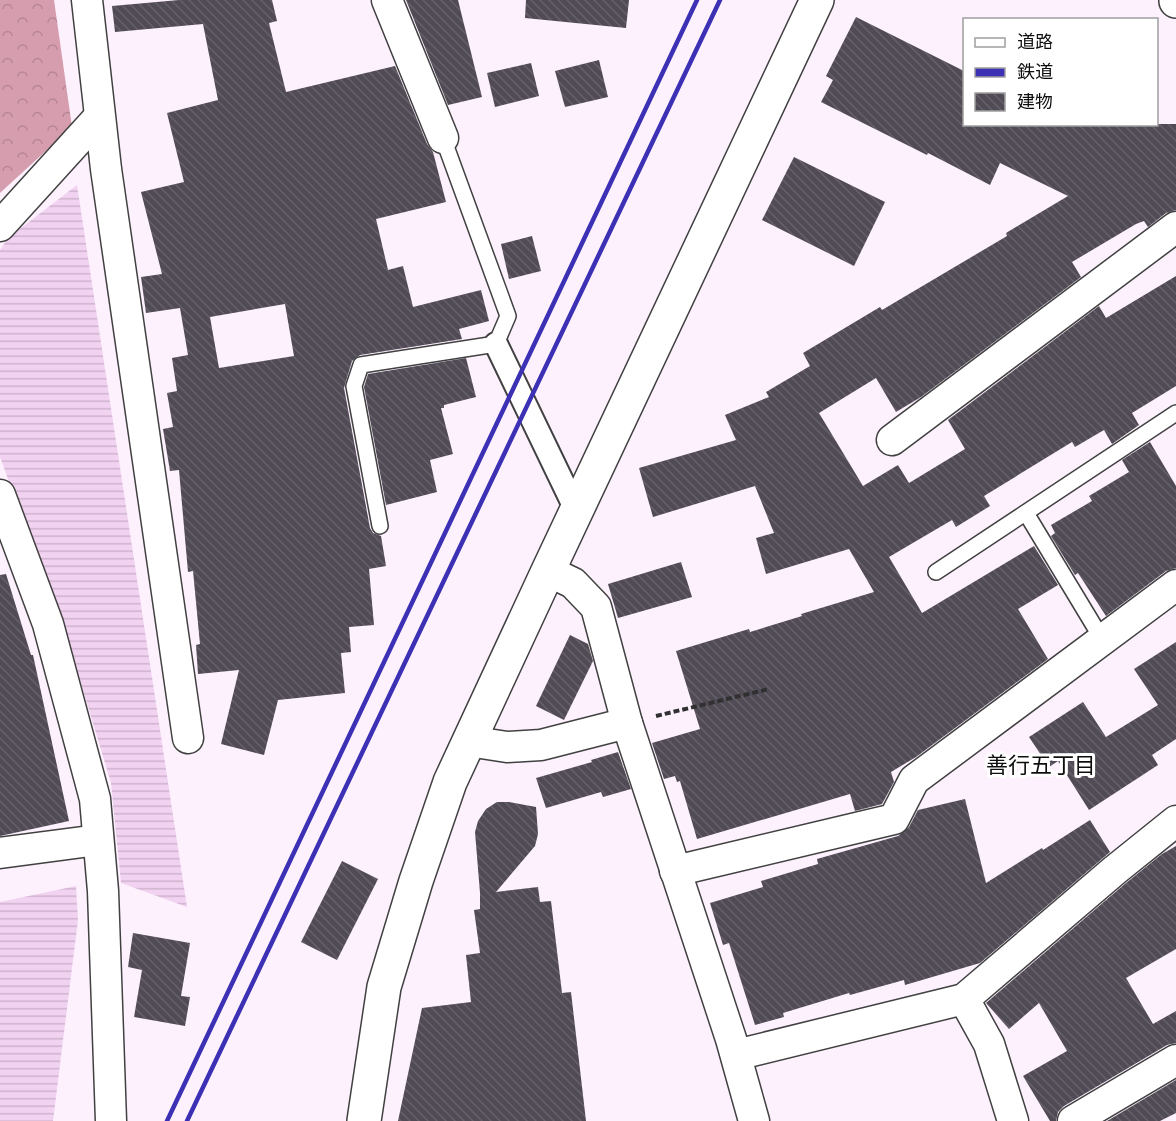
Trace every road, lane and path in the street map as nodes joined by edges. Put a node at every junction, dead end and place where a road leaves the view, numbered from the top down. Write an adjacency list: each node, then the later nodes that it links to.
1 (87, 0): 4 (street)
2 (387, 0): 5 (street)
3 (817, 0): 12 (street)
4 (99, 117): 6 (street); 21 (street)
5 (443, 138): 8 (lane)
6 (0, 226)
7 (1176, 227): 10 (street)
8 (496, 344): 12 (street); 14 (lane)
9 (1176, 413): 13 (lane)
10 (892, 440)
11 (0, 495): 24 (street)
12 (576, 510): 15 (street)
13 (1026, 513): 16 (lane); 18 (lane)
14 (380, 526)
15 (548, 571): 20 (street); 22 (street)
16 (936, 572)
17 (1176, 585): 18 (street)
18 (1102, 639): 26 (street)
19 (769, 689): 20 (path)
20 (627, 723): 22 (street); 26 (street)
21 (188, 738)
22 (468, 741): 31 (street)
23 (1176, 821): 27 (street)
24 (98, 840): 25 (street); 30 (street)
25 (0, 853)
26 (675, 871): 28 (street)
27 (964, 999): 28 (street); 33 (street)
28 (736, 1055): 32 (street)
29 (1176, 1060): 34 (street)
30 (111, 1121)
31 (364, 1121)
32 (754, 1121)
33 (1012, 1121)
34 (1073, 1121)

